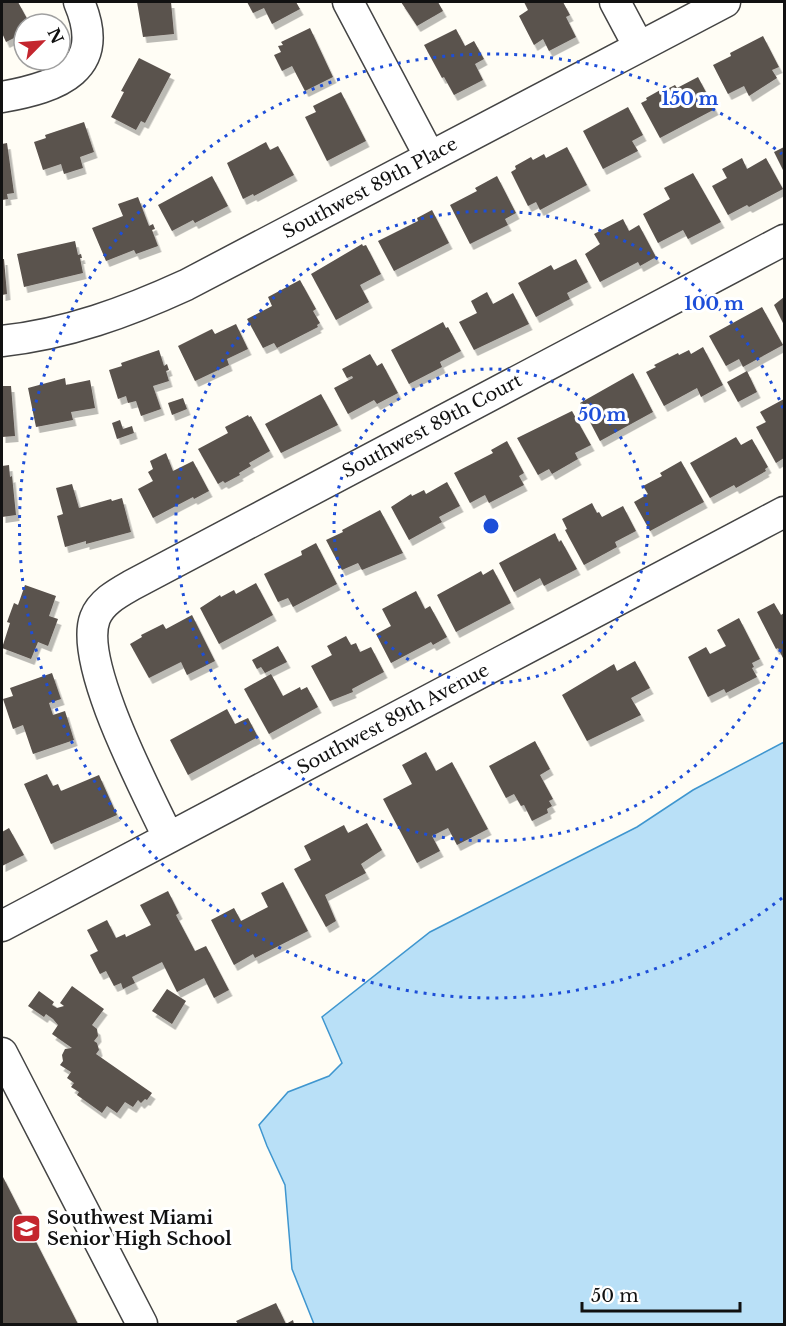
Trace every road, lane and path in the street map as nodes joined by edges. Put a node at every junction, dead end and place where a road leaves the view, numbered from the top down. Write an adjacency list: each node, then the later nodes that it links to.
1 (79, 2): 6 (street)
2 (348, 2): 7 (street)
3 (615, 2): 5 (street)
4 (725, 2): 5 (street, Southwest 89th Place)
5 (639, 47): 7 (street, Southwest 89th Place)
6 (2, 97)
7 (429, 157): 9 (street, Southwest 89th Place)
8 (784, 240): 11 (street, Southwest 89th Court)
9 (2, 341)
10 (784, 512): 11 (street, Southwest 89th Avenue)
11 (168, 837): 12 (street, Southwest 89th Avenue)
12 (2, 926)
13 (2, 1053): 14 (street)
14 (142, 1324)

